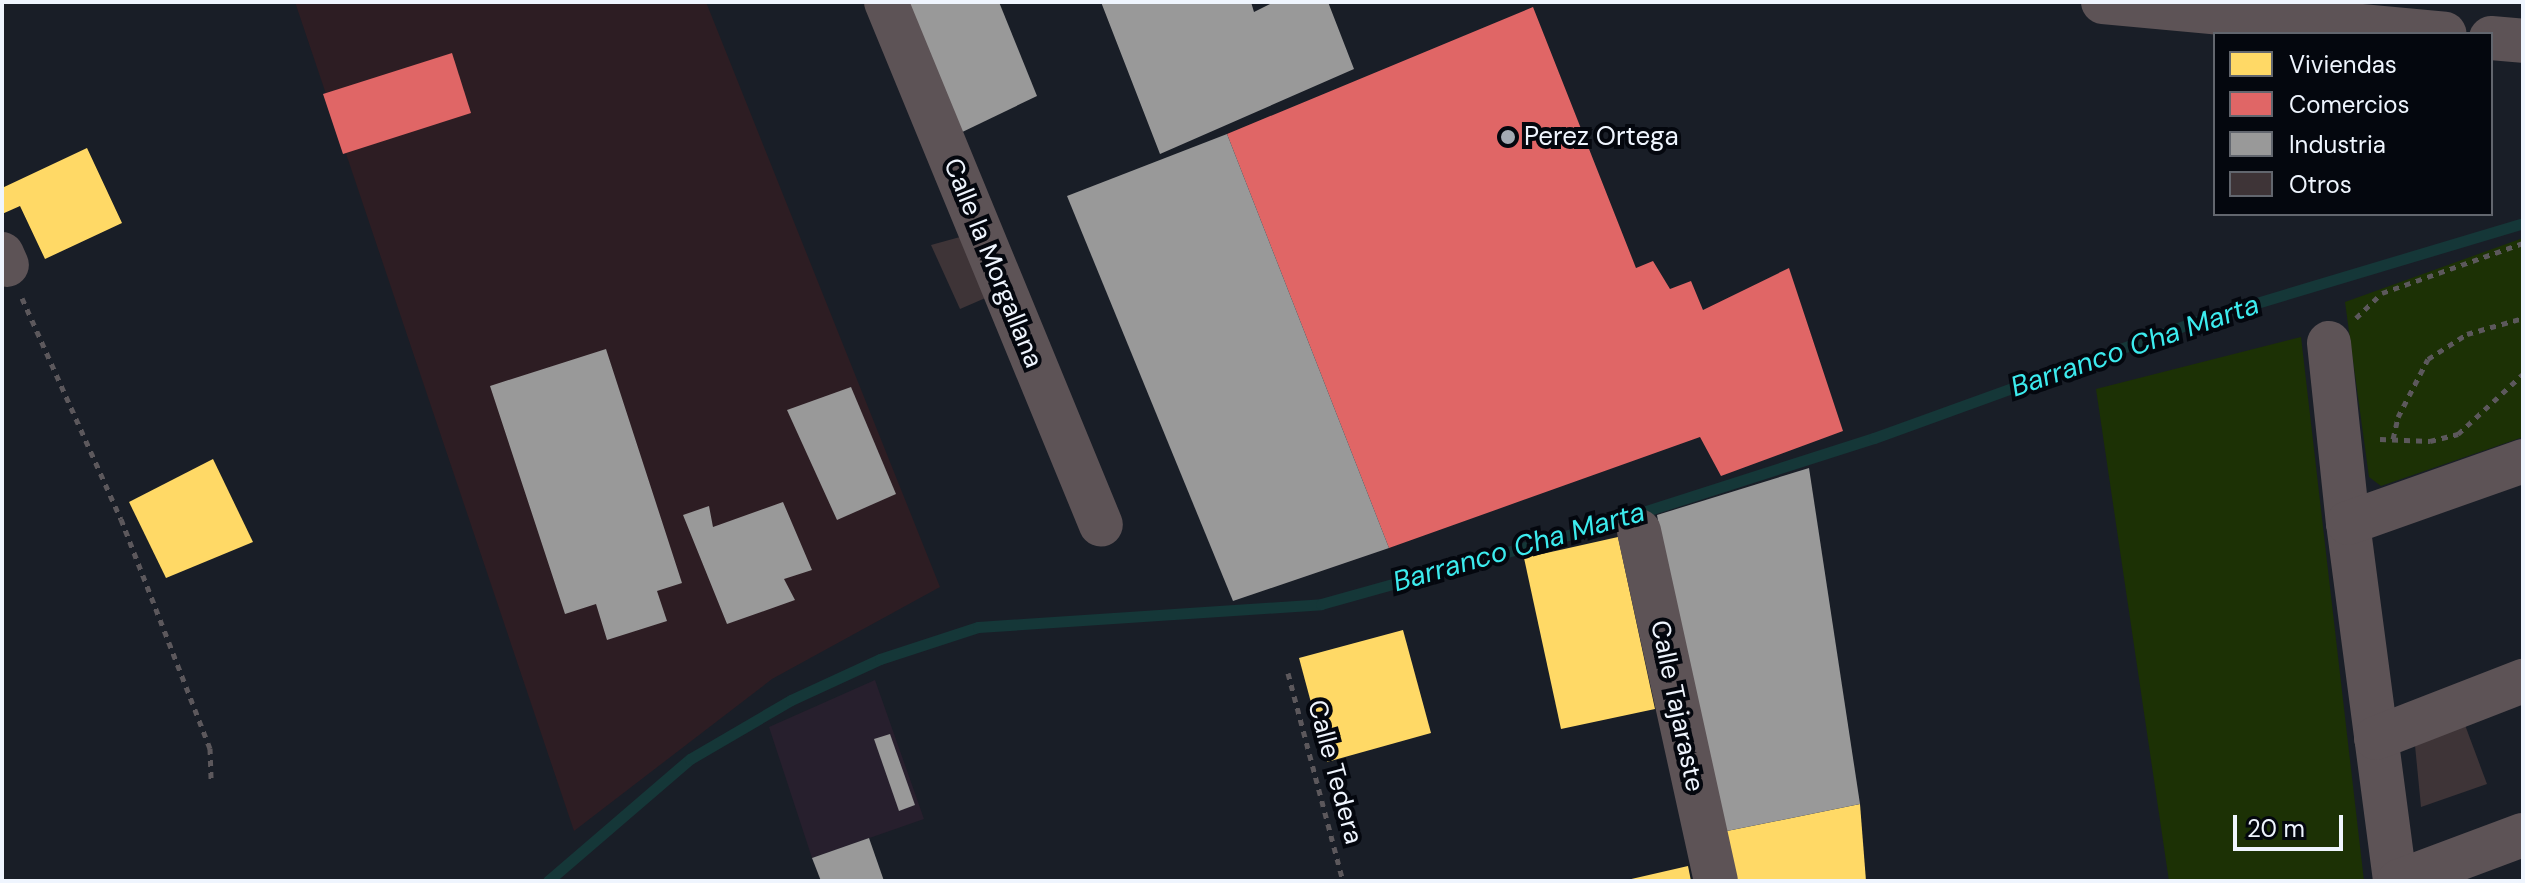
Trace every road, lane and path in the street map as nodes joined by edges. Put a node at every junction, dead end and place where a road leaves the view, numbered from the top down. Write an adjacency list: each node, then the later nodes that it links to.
1 (886, 2): 15 (street, Calle la Morgallana)
2 (2103, 2): 3 (street)
3 (2424, 32)
4 (2493, 38): 5 (street)
5 (2523, 41)
6 (2523, 243): 9 (path)
7 (4, 260): 20 (path)
8 (2523, 318): 11 (path)
9 (2329, 343): 12 (street)
10 (2523, 374): 11 (path)
11 (2393, 439): 12 (path)
12 (2339, 441): 14 (street)
13 (2523, 461): 14 (street)
14 (2348, 523): 19 (street)
15 (1101, 525)
16 (1639, 531): 23 (street, Calle Tajaraste)
17 (1288, 673): 22 (path, Calle Tedera)
18 (2523, 681): 19 (street)
19 (2376, 738): 24 (street)
20 (211, 783)
21 (2523, 835): 24 (street)
22 (1343, 881)
23 (1716, 881)
24 (2397, 881)

